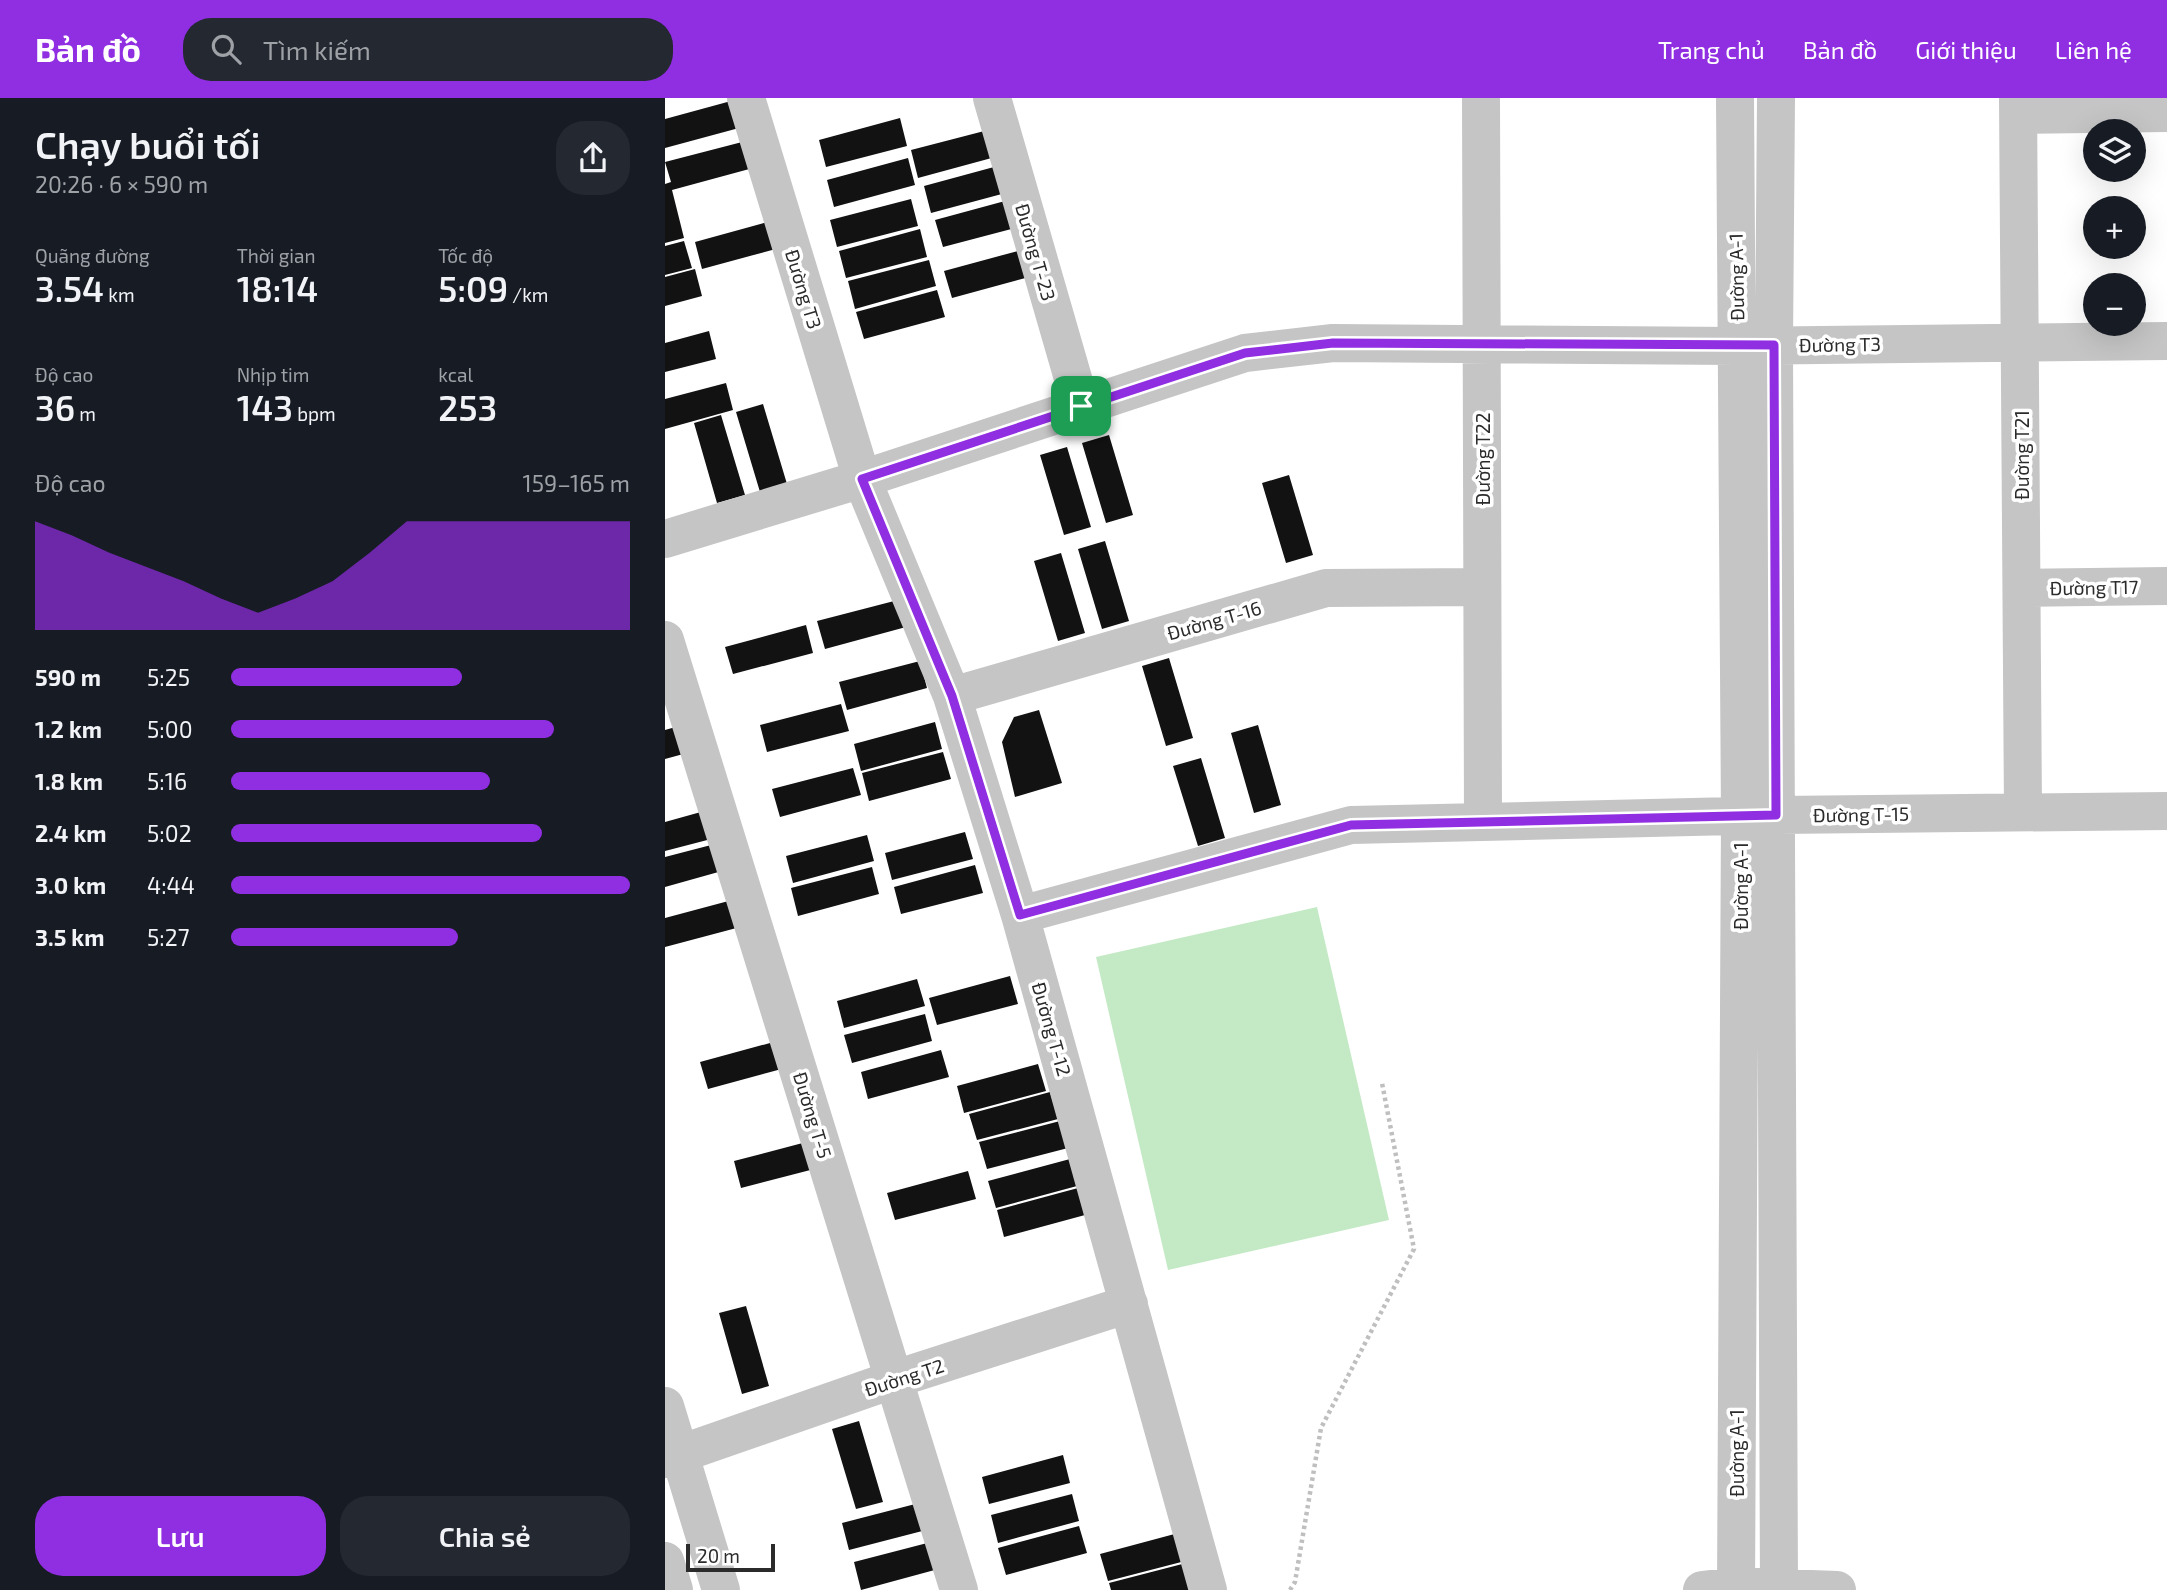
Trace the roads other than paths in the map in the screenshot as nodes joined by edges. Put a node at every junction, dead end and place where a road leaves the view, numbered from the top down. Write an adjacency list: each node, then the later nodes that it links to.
1 (746, 98): 13 (street, Đường T3)
2 (992, 98): 12 (street, Đường T-23)
3 (1481, 98): 10 (street, Đường T22)
4 (1735, 98): 11 (street, Đường A-1)
5 (1776, 98): 11 (street, Đường A-1)
6 (2018, 107): 7 (street); 8 (street, Đường T21)
7 (2167, 113)
8 (2020, 341): 9 (street, Đường T3); 11 (street, Đường T3); 17 (street, Đường T21)
9 (2167, 341)
10 (1482, 343): 11 (street, Đường T3); 12 (street, Đường T3); 16 (street, Đường T22)
11 (1755, 345): 22 (street, Đường A-1)
12 (1081, 406): 13 (street, Đường T3)
13 (862, 479): 14 (street, Đường T3); 19 (street, Đường T-12)
14 (665, 538)
15 (2167, 586): 17 (street, Đường T17)
16 (1482, 587): 19 (street, Đường T-16); 23 (street, Đường T22)
17 (2022, 587): 20 (street, Đường T21)
18 (665, 640): 26 (street, Đường T-5)
19 (952, 696): 24 (street, Đường T-12)
20 (2023, 811): 21 (street, Đường T-15); 22 (street, Đường T-15)
21 (2167, 811)
22 (1758, 816): 23 (street, Đường T-15); 30 (street, Đường A-1); 31 (street, Đường A-1)
23 (1483, 820): 24 (street, Đường T-15)
24 (1020, 915): 25 (street, Đường T-12)
25 (1129, 1304): 26 (street, Đường T2); 35 (street, Đường T-12)
26 (895, 1379): 28 (street, Đường T2); 34 (street, Đường T-5)
27 (665, 1406): 28 (street)
28 (672, 1457): 33 (street)
29 (665, 1561): 32 (street)
30 (1724, 1589): 31 (street)
31 (1779, 1589): 36 (street)
32 (674, 1590)
33 (721, 1590)
34 (959, 1590)
35 (1208, 1590)
36 (1837, 1590)

